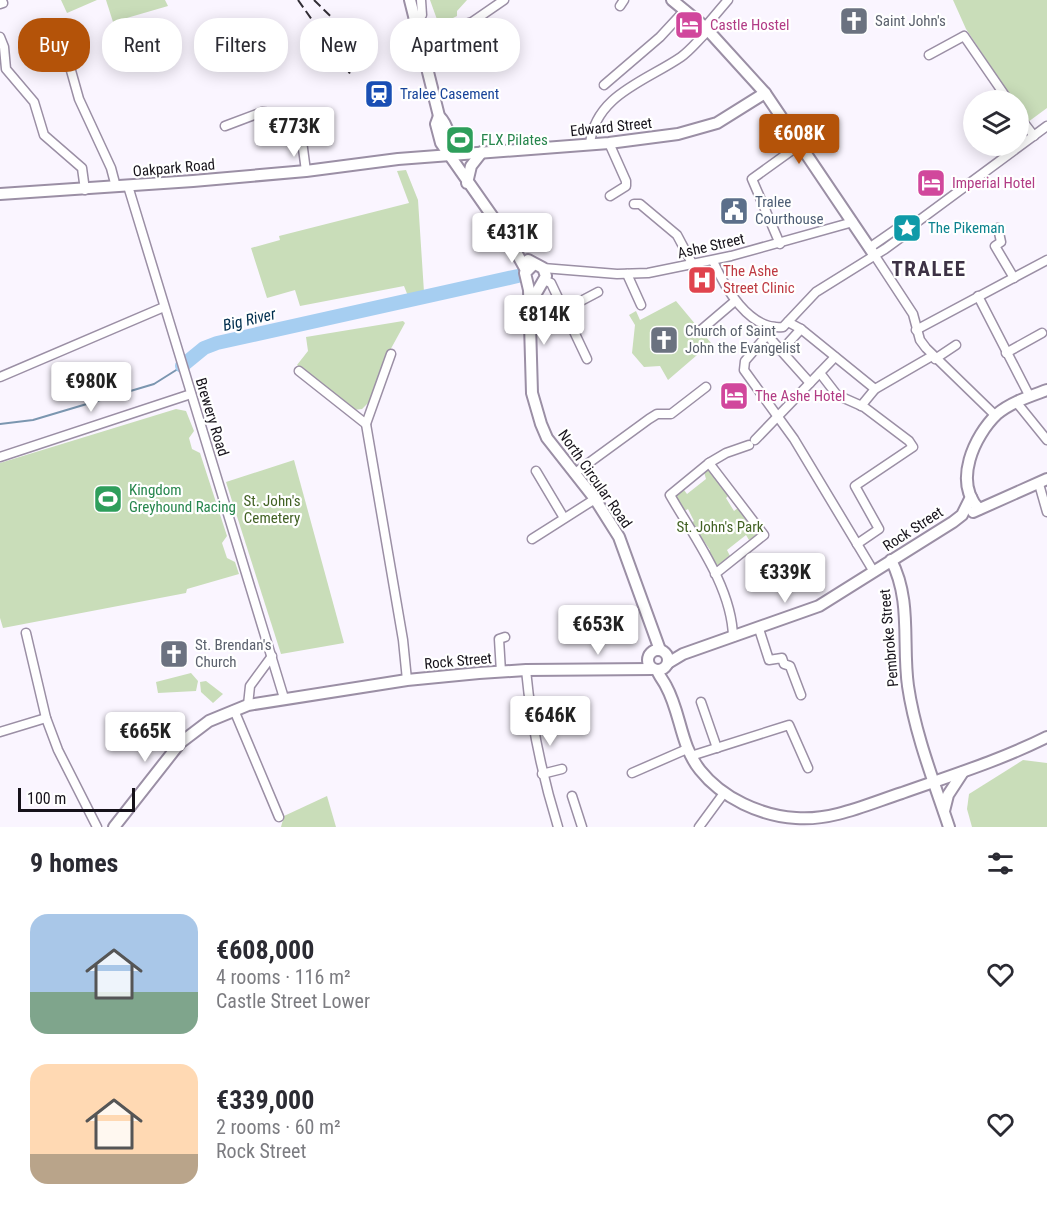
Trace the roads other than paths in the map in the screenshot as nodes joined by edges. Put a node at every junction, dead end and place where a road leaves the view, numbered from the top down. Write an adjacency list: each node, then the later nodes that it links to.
1 (410, 0): 7 (main road)
2 (421, 0): 8 (street)
3 (504, 0): 9 (street)
4 (672, 0): 6 (main road)
5 (729, 0): 10 (street)
6 (685, 10): 10 (main road); 15 (street)
7 (413, 18)
8 (418, 18)
9 (478, 18)
10 (706, 29): 17 (main road); 24 (street)
11 (0, 37): 31 (street)
12 (929, 55): 16 (street)
13 (71, 72): 30 (street, Oakpark Road)
14 (428, 72): 26 (main road)
15 (604, 85)
16 (999, 90)
17 (765, 93): 22 (main road, Edward Street); 23 (main road)
18 (225, 126): 27 (street)
19 (1047, 126): 21 (street)
20 (1029, 129): 21 (street)
21 (1034, 136): 38 (street)
22 (609, 143): 24 (main road, Edward Street); 33 (street)
23 (802, 143): 35 (main road); 37 (street)
24 (590, 144): 25 (main road, Edward Street)
25 (482, 152): 26 (main road, Edward Street); 28 (main road)
26 (449, 154): 27 (main road, Oakpark Road); 28 (main road)
27 (306, 171): 29 (main road, Oakpark Road)
28 (467, 183): 42 (main road)
29 (128, 186): 30 (main road, Oakpark Road); 51 (street, Brewery Road)
30 (116, 187): 31 (main road, Oakpark Road)
31 (85, 190): 32 (main road, Oakpark Road)
32 (0, 194)
33 (610, 196)
34 (634, 204): 41 (street)
35 (853, 222): 37 (street, Ashe Street); 38 (main road)
36 (998, 228): 44 (street)
37 (780, 244): 40 (street, Ashe Street)
38 (872, 252): 52 (street); 56 (street)
39 (1047, 260): 44 (street)
40 (713, 261): 41 (street, Ashe Street); 48 (street)
41 (693, 265): 43 (street, Ashe Street)
42 (538, 274): 43 (street, Ashe Street); 50 (main road, North Circular Road); 50 (main road, North Circular Road); 65 (street)
43 (627, 274): 49 (street)
44 (1014, 278): 46 (street)
45 (598, 292): 47 (street)
46 (978, 296): 56 (street); 61 (street)
47 (581, 301)
48 (735, 301): 53 (street); 55 (street)
49 (641, 305)
50 (529, 306): 84 (main road, North Circular Road)
51 (164, 307): 68 (street); 73 (street, Brewery Road)
52 (788, 322): 53 (street); 54 (street)
53 (774, 327): 58 (street)
54 (801, 329): 60 (street); 63 (street)
55 (701, 330)
56 (916, 330): 64 (street)
57 (1042, 333): 61 (street)
58 (768, 336): 60 (street); 78 (street)
59 (956, 345): 64 (street)
60 (781, 351): 69 (street)
61 (1006, 353): 74 (street)
62 (391, 354): 79 (street)
63 (835, 357): 67 (street); 71 (street)
64 (934, 357): 71 (street); 77 (street)
65 (587, 359)
66 (299, 372): 79 (street)
67 (820, 373): 69 (street); 75 (street)
68 (0, 377)
69 (810, 383): 78 (street)
70 (706, 387): 84 (street)
71 (874, 388): 75 (street)
72 (1047, 390): 74 (main road)
73 (191, 394): 81 (street); 101 (street, Brewery Road)
74 (1029, 397): 76 (main road)
75 (861, 406): 93 (street)
76 (1019, 406): 77 (main road); 80 (street)
77 (996, 416): 86 (main road)
78 (779, 417): 82 (street); 93 (street)
79 (366, 424): 105 (street)
80 (1047, 440)
81 (0, 457)
82 (709, 463): 96 (street); 96 (street)
83 (536, 471): 91 (street)
84 (575, 473): 87 (main road, North Circular Road)
85 (1045, 480): 88 (main road, Rock Street); 89 (street)
86 (970, 497): 88 (main road); 90 (main road, Rock Street)
87 (595, 499): 91 (street); 102 (main road, North Circular Road)
88 (979, 509): 90 (main road, Rock Street)
89 (1047, 512)
90 (962, 515): 94 (main road, Rock Street)
91 (564, 518): 92 (street)
92 (532, 539)
93 (857, 544): 95 (street)
94 (891, 560): 95 (main road, Rock Street); 121 (main road, Pembroke Street)
95 (874, 572): 97 (main road, Rock Street)
96 (715, 574): 100 (street)
97 (759, 629): 100 (main road, Rock Street); 106 (street)
98 (26, 633): 111 (street)
99 (505, 637): 104 (street)
100 (733, 638): 102 (main road, Rock Street)
101 (272, 656): 107 (street, Brewery Road); 109 (street)
102 (658, 660): 103 (main road, Rock Street); 115 (main road, North Circular Road)
103 (526, 670): 104 (main road, Rock Street); 120 (street)
104 (501, 672): 105 (main road, Rock Street)
105 (407, 680): 107 (main road, Rock Street)
106 (801, 695)
107 (284, 698): 109 (main road, Rock Street)
108 (700, 702): 114 (street)
109 (248, 705): 110 (main road, Rock Street)
110 (234, 710): 125 (street); 127 (main road, Rock Street)
111 (46, 718): 112 (street); 126 (street)
112 (0, 732)
113 (1046, 740): 118 (main road, North Circular Road)
114 (717, 748): 115 (street); 116 (street)
115 (689, 752): 119 (street); 122 (main road, North Circular Road)
116 (808, 768)
117 (562, 769): 120 (street)
118 (965, 770): 121 (main road, North Circular Road); 124 (main road)
119 (632, 773)
120 (542, 774): 128 (street)
121 (934, 782): 122 (main road, North Circular Road); 124 (main road, Pembroke Street)
122 (724, 793): 130 (street)
123 (572, 796): 129 (street)
124 (944, 811): 131 (main road, Pembroke Street)
125 (279, 817)
126 (97, 827)
127 (114, 827)
128 (558, 827)
129 (582, 827)
130 (699, 827)
131 (949, 827)

